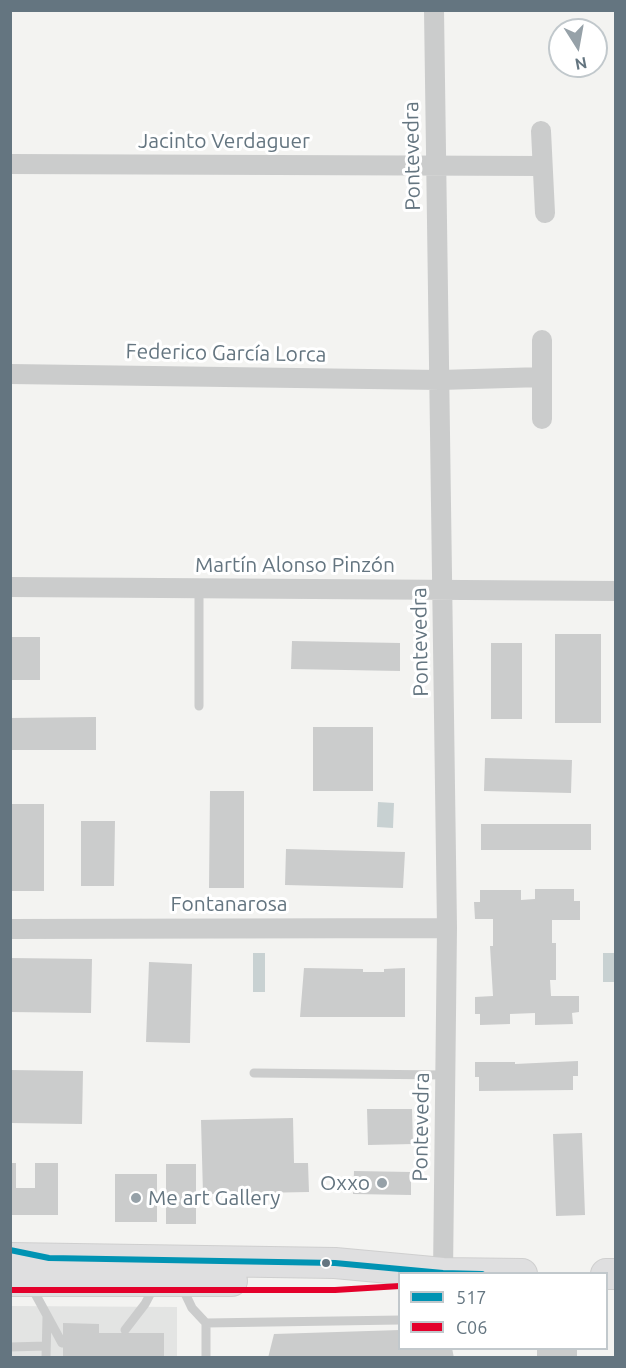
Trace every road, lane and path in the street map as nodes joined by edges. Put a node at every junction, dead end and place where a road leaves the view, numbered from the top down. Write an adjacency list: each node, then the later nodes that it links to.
1 (434, 10): 5 (street, Pontevedra)
2 (541, 131): 4 (street)
3 (10, 164): 5 (street, Jacinto Verdaguer)
4 (541, 166): 5 (street, Jacinto Verdaguer); 6 (street)
5 (436, 167): 10 (street, Pontevedra)
6 (545, 213)
7 (542, 340): 9 (street)
8 (10, 374): 10 (street, Federico García Lorca)
9 (542, 377): 10 (street, Federico García Lorca); 11 (street)
10 (440, 380): 14 (street, Pontevedra)
11 (542, 419)
12 (10, 587): 13 (street, Martín Alonso Pinzón)
13 (199, 588): 14 (street, Martín Alonso Pinzón); 16 (lane)
14 (444, 590): 15 (street, Martín Alonso Pinzón); 18 (street, Pontevedra)
15 (615, 591)
16 (199, 706)
17 (10, 928): 18 (street, Fontanarosa)
18 (447, 928): 20 (street, Pontevedra)
19 (254, 1073): 20 (lane)
20 (446, 1075): 25 (street, Pontevedra)
21 (10, 1250): 23 (main road)
22 (10, 1258): 23 (main road)
23 (49, 1258): 24 (main road)
24 (429, 1272)
25 (439, 1272)
26 (398, 1277): 28 (main road)
27 (20, 1281): 28 (main road); 29 (lane)
28 (169, 1282): 31 (lane); 32 (lane)
29 (47, 1314): 33 (lane); 34 (lane)
30 (398, 1320): 31 (lane)
31 (206, 1323): 37 (lane)
32 (125, 1330)
33 (62, 1342)
34 (46, 1346): 35 (lane); 36 (lane)
35 (10, 1347)
36 (46, 1358)
37 (206, 1358)

